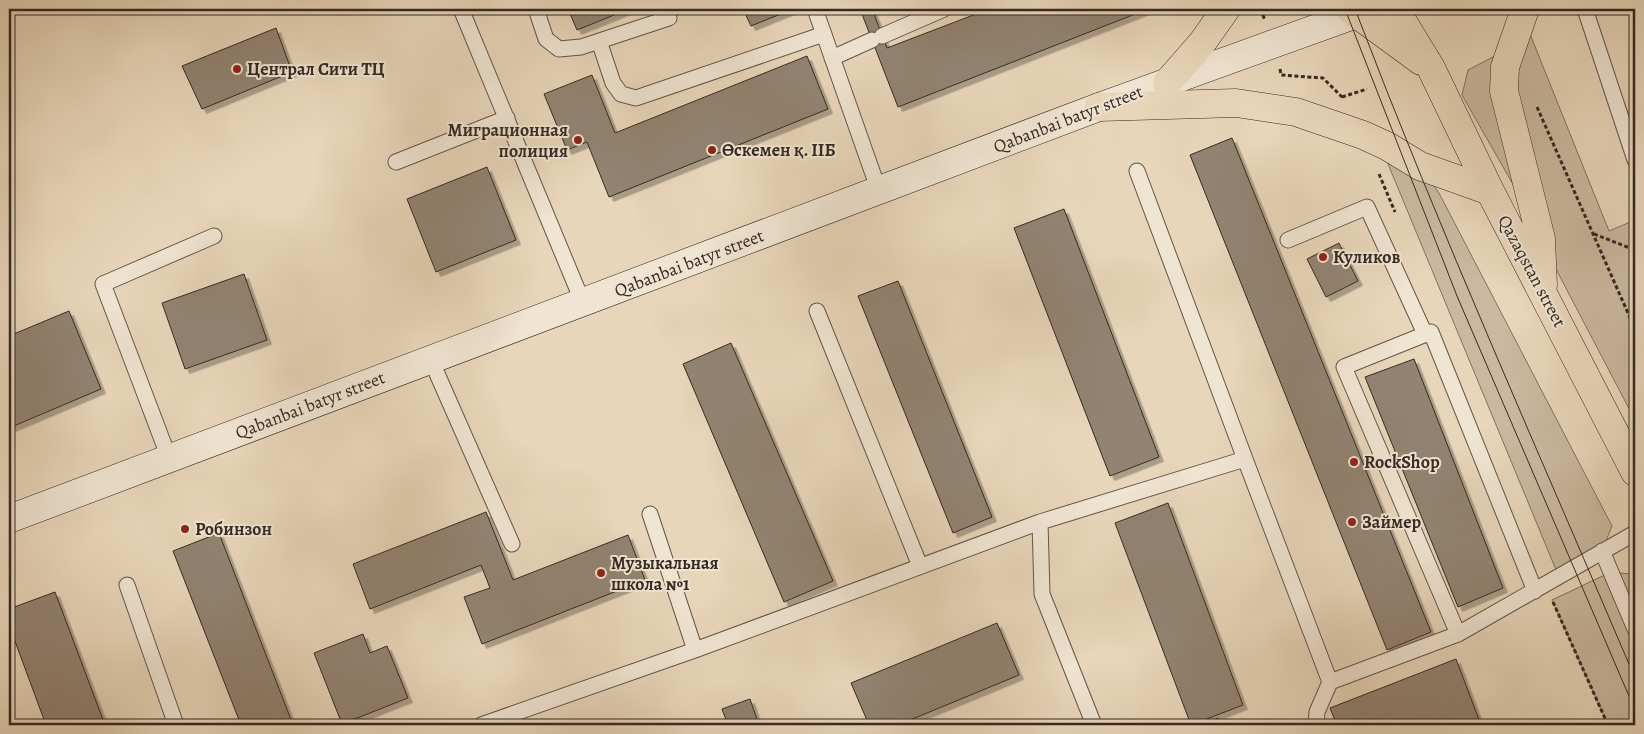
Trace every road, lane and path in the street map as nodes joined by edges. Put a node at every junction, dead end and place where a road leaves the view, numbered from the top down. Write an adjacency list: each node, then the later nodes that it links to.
1 (461, 9): 24 (lane)
2 (536, 9): 14 (lane)
3 (815, 9): 13 (lane)
4 (944, 9): 15 (lane)
5 (1226, 9): 18 (main road)
6 (1260, 9): 12 (path)
7 (1395, 9): 17 (main road, Qazaqstan street)
8 (1525, 9): 34 (main road)
9 (1584, 9): 25 (lane)
10 (1359, 10): 17 (main road, Qazaqstan street); 18 (street, Qabanbai batyr street)
11 (669, 18): 14 (lane)
12 (1265, 20)
13 (824, 34): 14 (lane); 15 (lane)
14 (599, 41)
15 (832, 58): 28 (lane)
16 (1278, 63): 20 (path)
17 (1431, 68): 29 (main road, Qazaqstan street)
18 (1167, 82): 23 (street, Qabanbai batyr street)
19 (1367, 89): 20 (path)
20 (1342, 96): 22 (path)
21 (1534, 100): 30 (path)
22 (1346, 102)
23 (1100, 107): 28 (street, Qabanbai batyr street); 29 (main road)
24 (507, 118): 26 (lane); 35 (lane)
25 (1635, 160)
26 (396, 162)
27 (1137, 172): 41 (lane)
28 (879, 191): 35 (street, Qabanbai batyr street)
29 (1490, 191): 34 (main road, Qazaqstan street)
30 (1594, 234): 33 (path); 37 (path)
31 (214, 236): 40 (lane)
32 (1288, 240): 38 (lane)
33 (1635, 250)
34 (1544, 294): 42 (main road, Qazaqstan street)
35 (584, 303): 39 (street, Qabanbai batyr street)
36 (816, 311): 49 (lane)
37 (1635, 329)
38 (1425, 334): 51 (lane); 53 (lane)
39 (431, 360): 40 (street, Qabanbai batyr street); 47 (lane)
40 (169, 458): 44 (street, Qabanbai batyr street)
41 (1245, 458): 45 (lane); 55 (lane)
42 (1635, 472)
43 (650, 514): 54 (lane)
44 (9, 519)
45 (1040, 522): 49 (lane); 58 (lane)
46 (1635, 533): 48 (lane)
47 (512, 544)
48 (1602, 551): 51 (lane); 52 (lane)
49 (920, 566): 54 (lane)
50 (127, 585): 56 (lane)
51 (1535, 591): 53 (lane)
52 (1635, 630)
53 (1458, 634): 55 (lane)
54 (695, 650): 57 (lane)
55 (1330, 682): 59 (lane)
56 (176, 725)
57 (481, 725)
58 (1094, 725)
59 (1316, 725)

